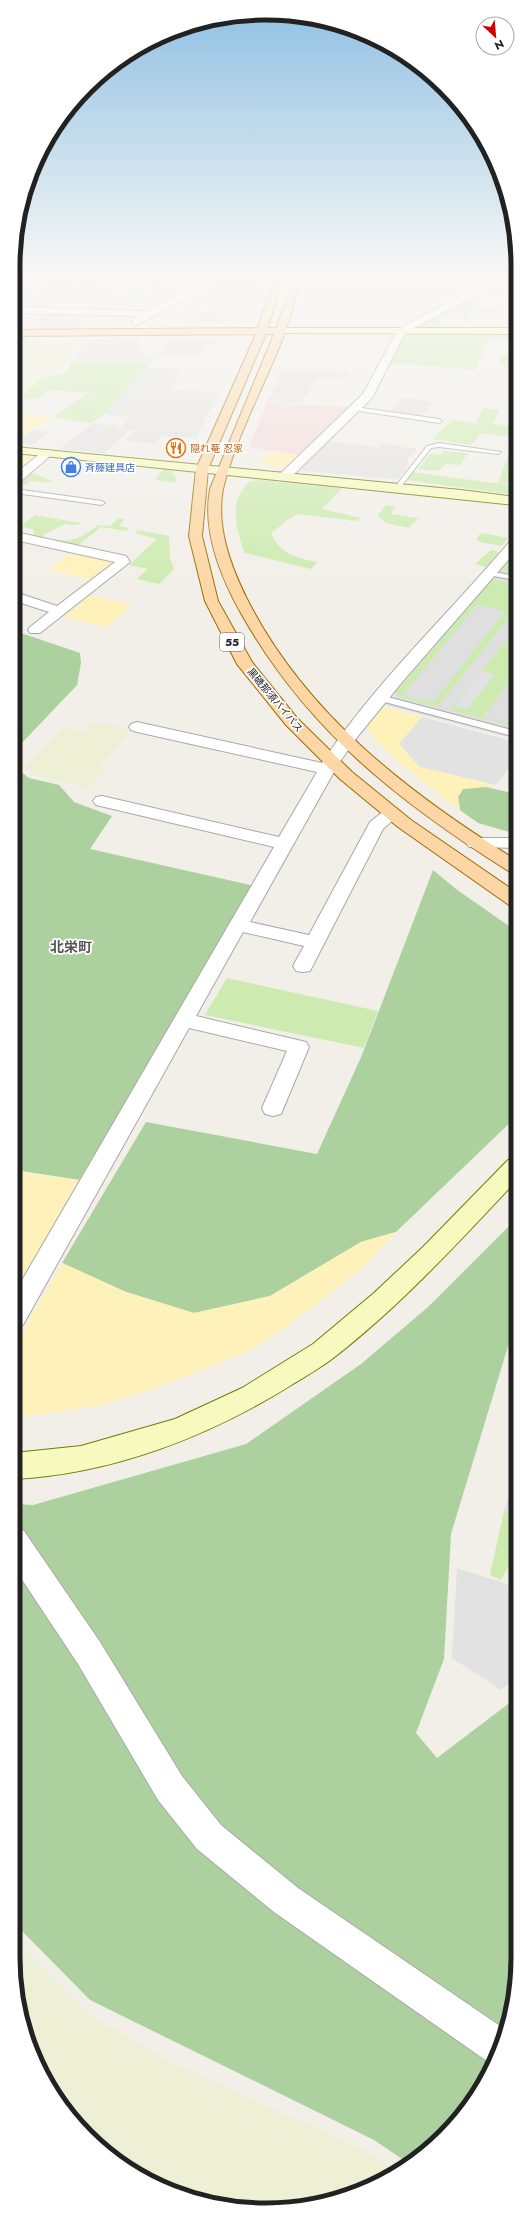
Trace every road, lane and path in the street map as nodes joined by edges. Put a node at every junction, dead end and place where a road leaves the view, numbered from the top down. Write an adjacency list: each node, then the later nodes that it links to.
1 (240, 382): 9 (main road, 黒磯那須バイパス / 55)
2 (259, 382): 10 (main road, 55)
3 (376, 382): 4 (street)
4 (355, 409): 5 (lane); 12 (street)
5 (438, 421)
6 (20, 450): 8 (street)
7 (498, 452): 13 (lane)
8 (47, 453): 9 (street); 11 (street)
9 (202, 469): 10 (street); 28 (main road, 黒磯那須バイパス / 55)
10 (222, 471): 12 (street); 27 (main road, 55)
11 (20, 476)
12 (284, 477): 13 (street)
13 (396, 488): 15 (street)
14 (20, 492): 16 (lane)
15 (511, 500)
16 (102, 503)
17 (20, 537): 22 (street)
18 (511, 549): 19 (street)
19 (491, 573): 20 (lane); 24 (street)
20 (511, 577)
21 (20, 598): 22 (street)
22 (59, 611): 23 (street)
23 (35, 630)
24 (380, 698): 26 (lane); 27 (street)
25 (137, 727): 28 (street)
26 (511, 733)
27 (346, 741): 28 (street); 31 (main road, 55)
28 (329, 766): 30 (main road, 黒磯那須バイパス / 55); 33 (street)
29 (102, 801): 33 (street)
30 (391, 814): 35 (main road, 黒磯那須バイパス / 55); 37 (street)
31 (475, 843): 32 (street); 34 (main road, 55)
32 (511, 843)
33 (284, 844): 36 (street)
34 (511, 865)
35 (511, 898)
36 (238, 925): 37 (street); 39 (street)
37 (315, 942): 38 (street)
38 (304, 966)
39 (184, 1020): 40 (street); 42 (street)
40 (273, 1108)
41 (511, 1171): 43 (street)
42 (20, 1307)
43 (20, 1465)
44 (20, 1550): 45 (street)
45 (495, 2044)

